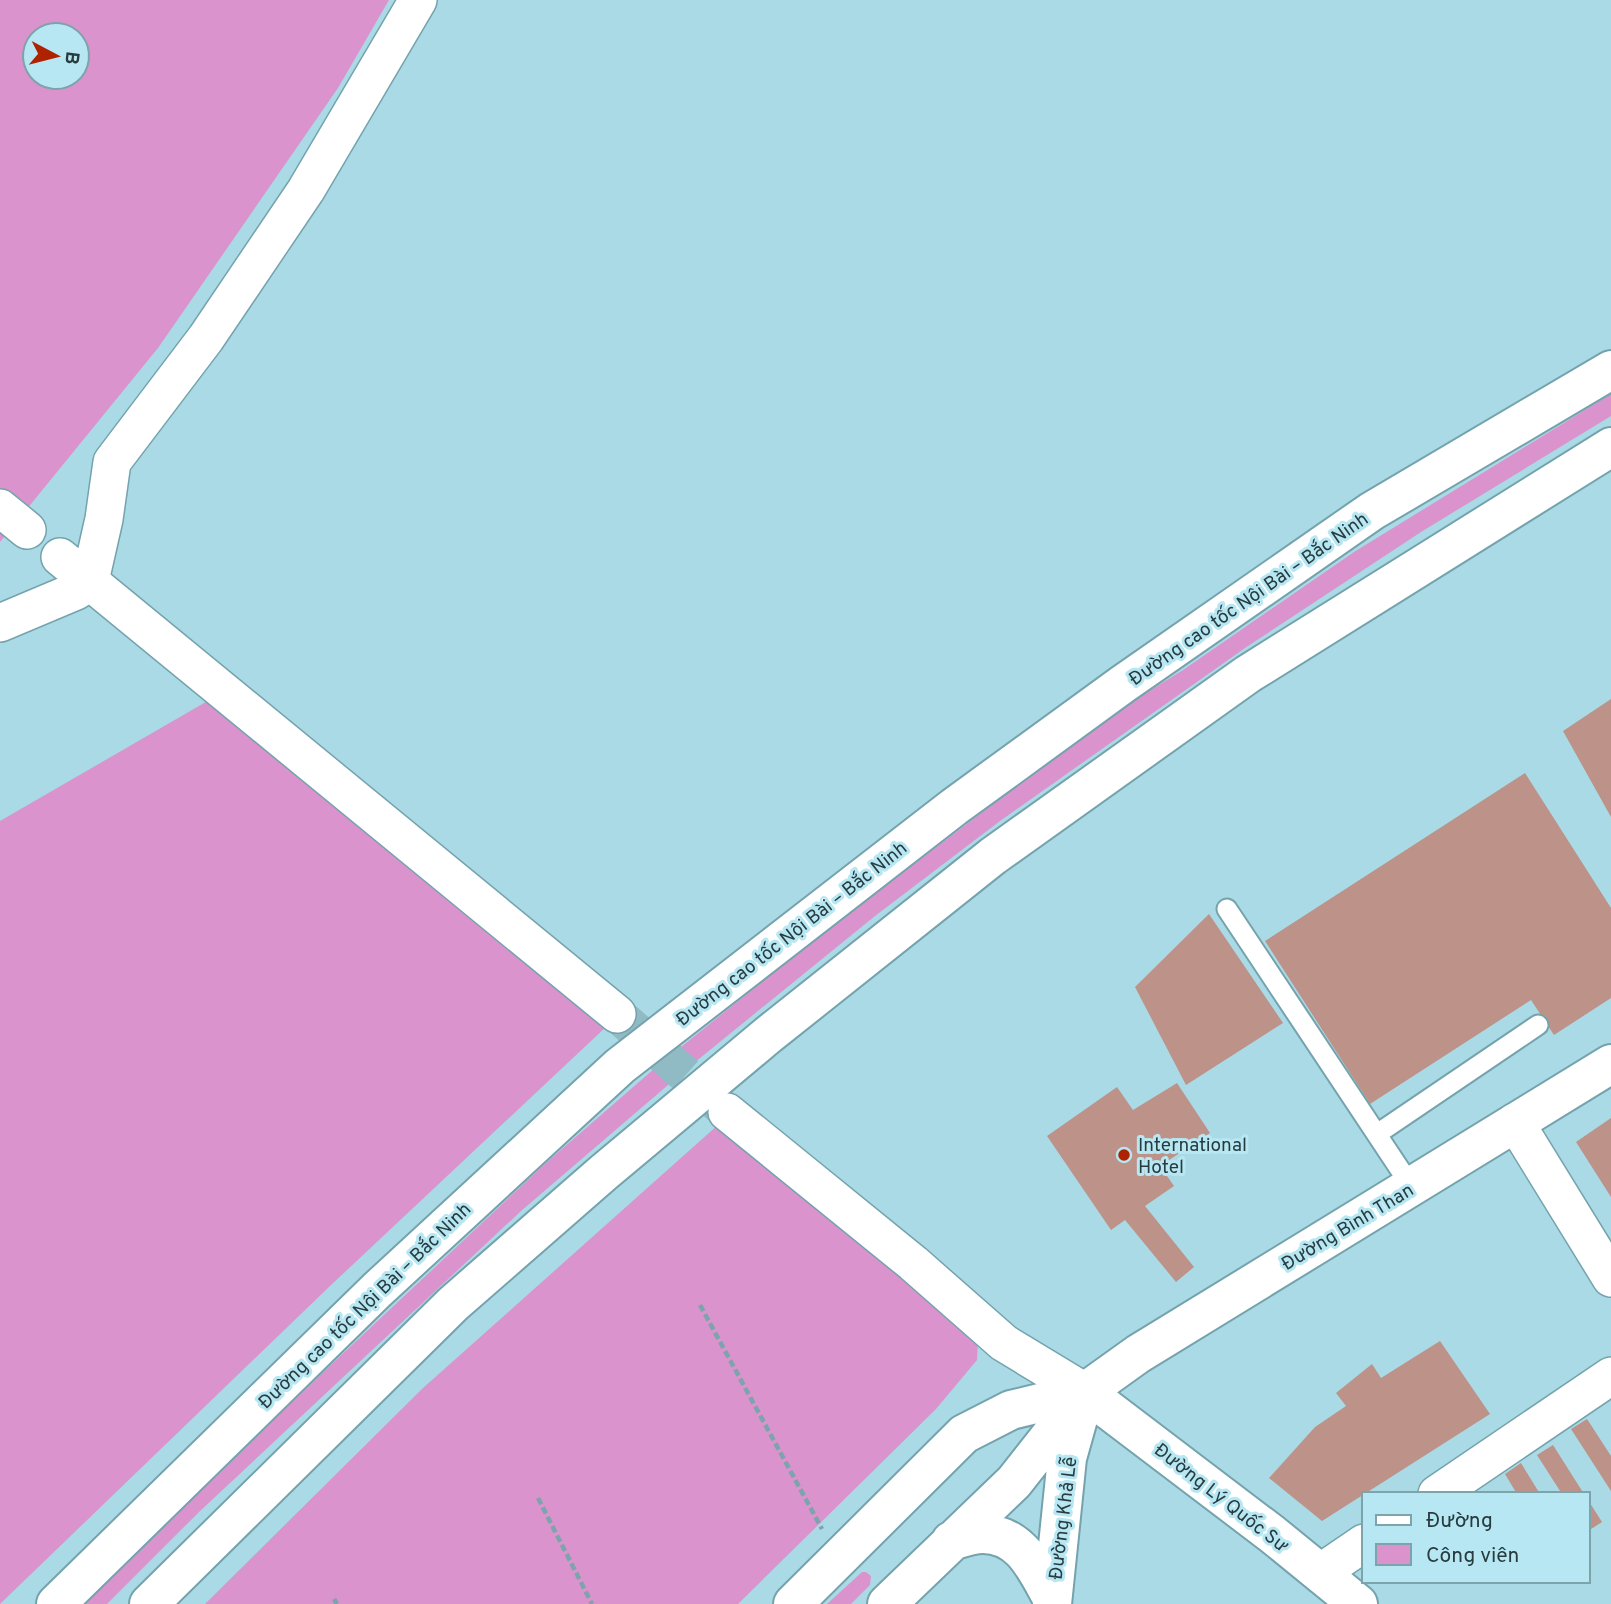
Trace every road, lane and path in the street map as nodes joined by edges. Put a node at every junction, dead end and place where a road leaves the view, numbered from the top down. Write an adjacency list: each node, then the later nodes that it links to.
1 (418, 0): 5 (street)
2 (1611, 370): 26 (main road, Đường cao tốc Nội Bài – Bắc Ninh)
3 (1611, 447): 27 (main road)
4 (60, 557): 5 (street)
5 (90, 581): 6 (street); 8 (street)
6 (0, 623)
7 (1227, 909): 13 (lane)
8 (617, 1014)
9 (1538, 1025): 13 (lane)
10 (1611, 1064): 12 (main road, Đường Bình Than)
11 (727, 1112): 18 (street)
12 (1515, 1122): 14 (main road, Đường Bình Than); 15 (street)
13 (1377, 1134): 14 (lane)
14 (1411, 1186): 18 (main road, Đường Bình Than)
15 (1611, 1278)
16 (700, 1305): 23 (path)
17 (1611, 1376): 19 (street)
18 (1085, 1392): 21 (main road, Đường Bình Than); 23 (main road, Đường Bình Than); 24 (main road, Đường Lý Quốc Sư); 25 (main road, Đường Khả Lễ)
19 (1440, 1492)
20 (538, 1498): 28 (path)
21 (951, 1541): 25 (main road); 30 (main road, Đường Bình Than)
22 (1362, 1544): 24 (street)
23 (837, 1561): 29 (main road, Đường Bình Than)
24 (1320, 1573): 31 (main road, Đường Lý Quốc Sư)
25 (1052, 1601)
26 (56, 1604)
27 (149, 1604)
28 (592, 1604)
29 (793, 1604)
30 (887, 1604)
31 (1358, 1604)

